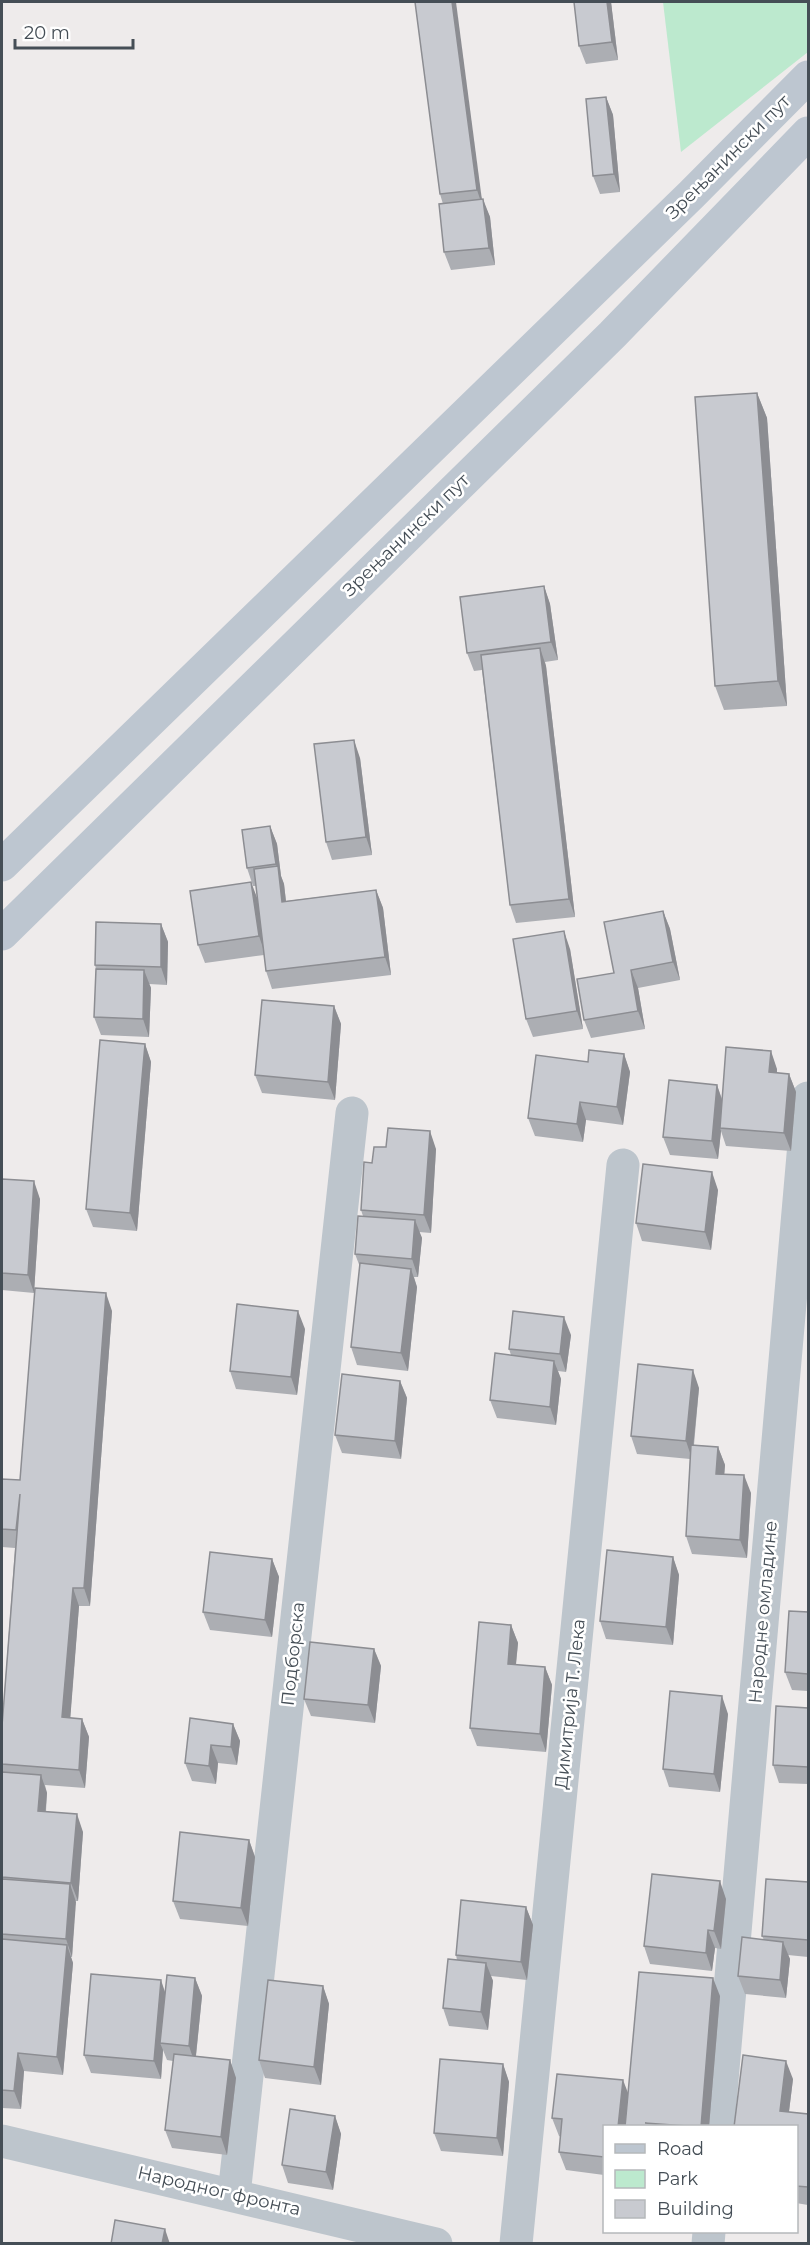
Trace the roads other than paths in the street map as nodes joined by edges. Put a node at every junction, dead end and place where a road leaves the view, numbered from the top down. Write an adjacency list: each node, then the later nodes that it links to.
1 (808, 77): 3 (main road, Зрењанински пут)
2 (808, 134): 4 (main road, Зрењанински пут)
3 (2, 865)
4 (2, 934)
5 (808, 1098): 8 (street, Народне омладине)
6 (352, 1113): 10 (street, Подборска)
7 (623, 1165): 12 (street, Димитрија Т. Лека)
8 (718, 2125)
9 (2, 2141): 10 (street, Народног фронта)
10 (234, 2195): 11 (street, Народног фронта)
11 (436, 2244)
12 (516, 2244)

